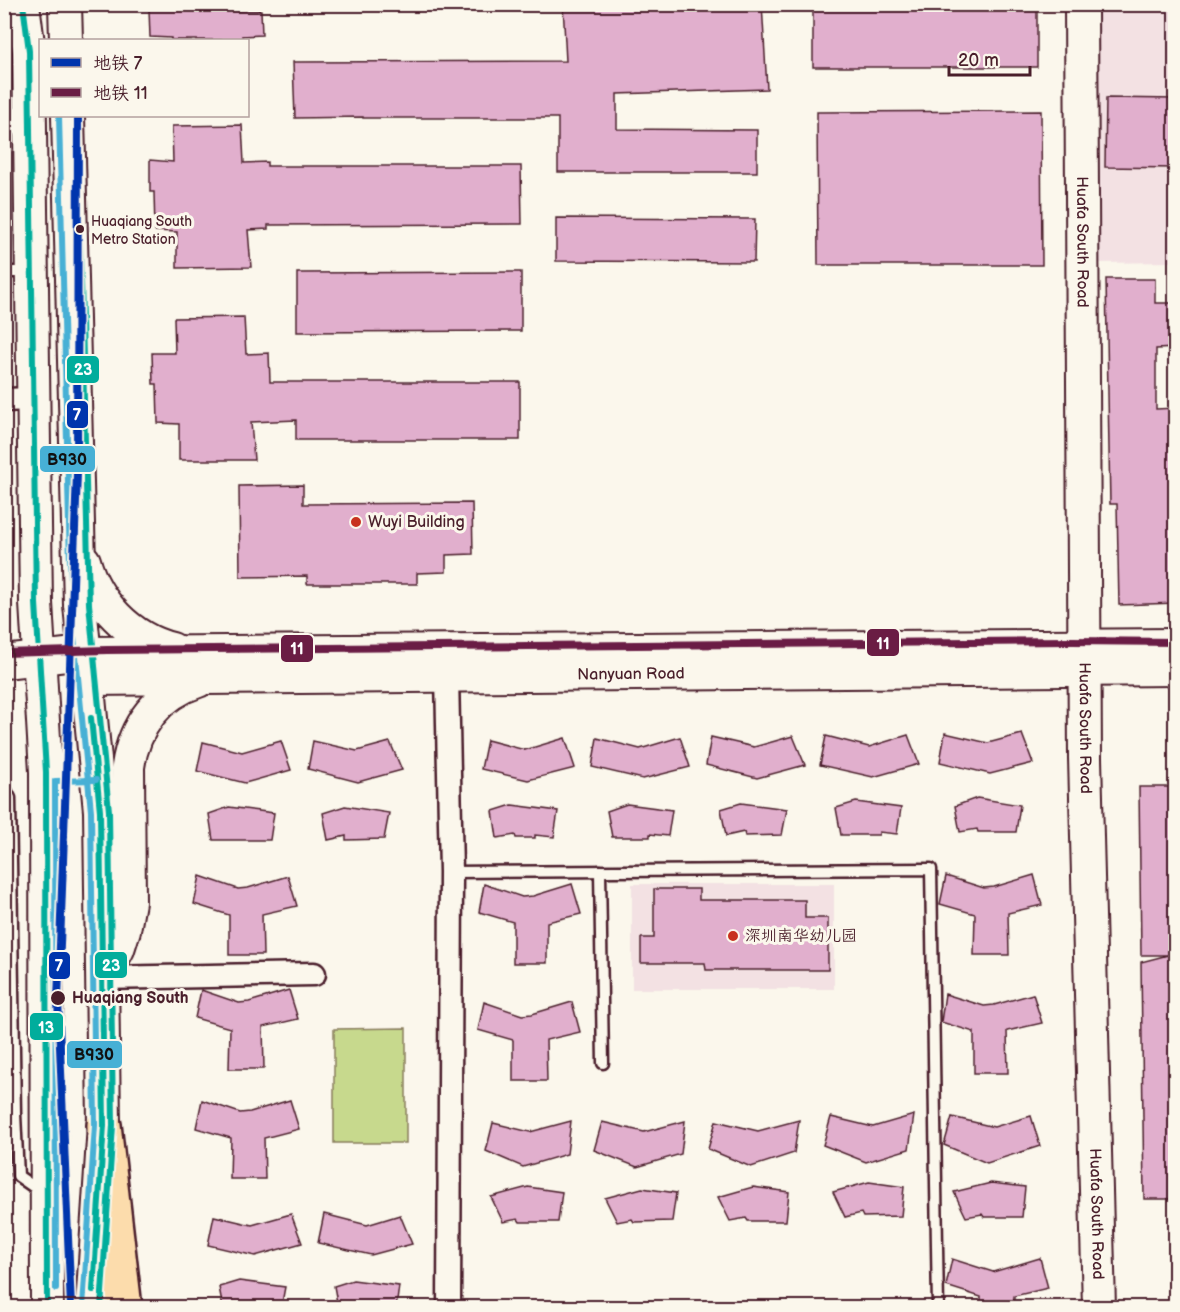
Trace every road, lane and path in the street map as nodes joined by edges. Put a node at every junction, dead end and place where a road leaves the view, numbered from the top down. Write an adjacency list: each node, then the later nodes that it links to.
1 (23, 4): 6 (main road)
2 (65, 4): 4 (main road)
3 (1081, 4): 12 (main road, Huafa South Road)
4 (66, 39)
5 (68, 117): 8 (main road)
6 (18, 272): 7 (main road)
7 (19, 400): 11 (main road)
8 (78, 536): 10 (main road); 14 (main road)
9 (1176, 645): 12 (main road, Nanyuan Road)
10 (187, 652): 12 (main road, Nanyuan Road); 14 (main road, Nanyuan Road)
11 (39, 658): 13 (main road); 14 (main road); 19 (main road)
12 (1086, 658): 15 (main road, Nanyuan Road); 16 (main road, Nanyuan Road); 34 (main road, Huafa South Road)
13 (4, 662)
14 (86, 666): 17 (main road, Nanyuan Road); 18 (main road)
15 (1176, 669)
16 (447, 675): 17 (main road, Nanyuan Road); 22 (street)
17 (208, 678): 24 (main road)
18 (96, 771): 19 (main road); 24 (main road)
19 (46, 772): 28 (main road)
20 (4, 786): 26 (lane)
21 (600, 871): 22 (lane); 25 (lane); 33 (lane)
22 (451, 872): 32 (street)
23 (314, 974): 24 (street)
24 (102, 978): 27 (main road)
25 (603, 1063)
26 (10, 1114): 28 (lane)
27 (104, 1125): 30 (main road); 31 (main road)
28 (46, 1196): 29 (main road)
29 (47, 1308)
30 (92, 1308)
31 (125, 1308)
32 (449, 1308)
33 (938, 1308)
34 (1099, 1308)

